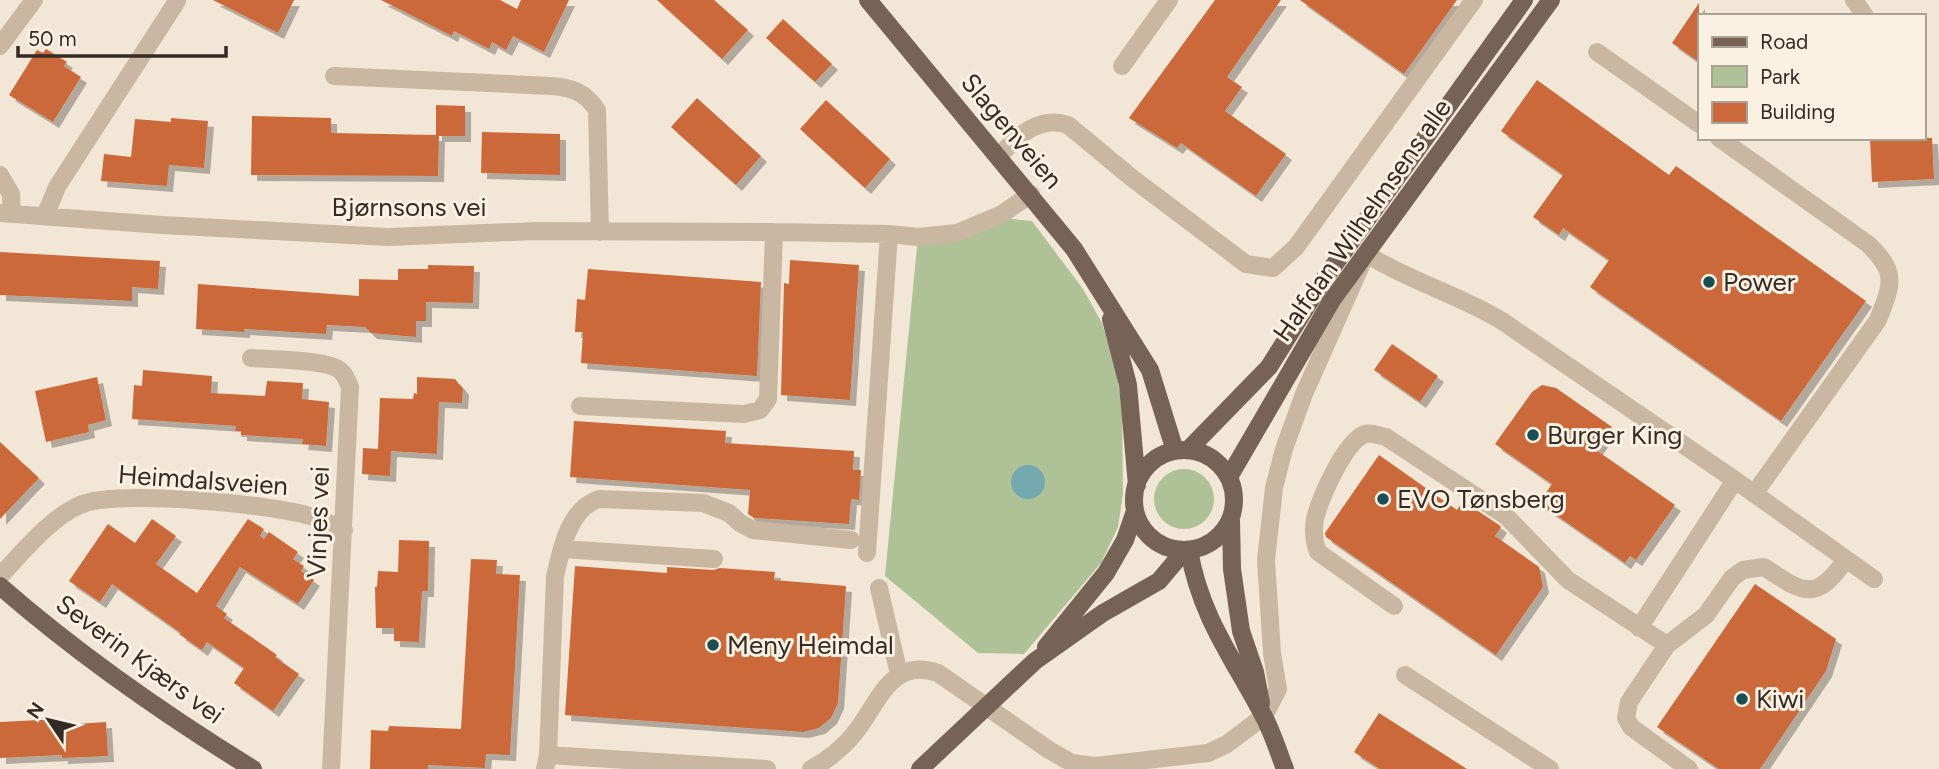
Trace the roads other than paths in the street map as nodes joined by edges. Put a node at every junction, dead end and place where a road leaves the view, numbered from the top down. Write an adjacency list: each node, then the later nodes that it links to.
1 (34, 0): 8 (street)
2 (868, 0): 14 (main road, Slagenveien)
3 (1169, 0): 10 (street)
4 (1474, 0): 14 (street)
5 (1524, 0): 26 (main road, Halfdan Wilhelmsens alle)
6 (1550, 0): 22 (main road, Halfdan Wilhelmsens alle)
7 (177, 1): 18 (street)
8 (0, 46)
9 (1597, 51): 12 (street)
10 (1122, 66)
11 (334, 76): 19 (street)
12 (1698, 123)
13 (1722, 140): 30 (street)
14 (999, 156): 16 (main road, Slagenveien)
15 (0, 175): 17 (street, Bjørnsons vei)
16 (1031, 194): 21 (street, Bjørnsons vei); 23 (main road, Slagenveien)
17 (6, 213): 18 (street, Bjørnsons vei)
18 (45, 216): 19 (street, Bjørnsons vei)
19 (600, 232): 20 (street, Bjørnsons vei)
20 (774, 232): 21 (street, Bjørnsons vei); 25 (street)
21 (889, 234): 37 (street)
22 (1366, 254): 27 (main road, Halfdan Wilhelmsens alle); 28 (street); 51 (street)
23 (1107, 302): 26 (main road, Slagenveien); 29 (main road, Slagenveien)
24 (251, 358): 33 (street, Vinjes vei)
25 (580, 406)
26 (1182, 450): 27 (main road); 29 (main road)
27 (1229, 477): 32 (main road)
28 (1735, 480): 30 (street); 45 (street)
29 (1137, 485): 31 (main road)
30 (1754, 494): 39 (street)
31 (1135, 510): 36 (main road); 47 (main road)
32 (1231, 520): 36 (main road); 51 (main road)
33 (344, 530): 40 (street, Heimdalsveien); 55 (street, Vinjes vei)
34 (851, 540): 35 (street)
35 (563, 549): 38 (street); 53 (street)
36 (1187, 550): 47 (main road); 51 (main road)
37 (867, 553)
38 (714, 559)
39 (1846, 559): 41 (street); 46 (street)
40 (0, 576)
41 (1874, 579)
42 (0, 586): 54 (main road, Severin Kjærs vei)
43 (879, 588): 48 (street)
44 (1394, 606): 45 (street)
45 (1639, 628): 46 (street)
46 (1667, 645): 61 (street)
47 (1035, 661): 50 (main road)
48 (899, 674): 50 (street); 57 (street)
49 (1405, 675): 60 (street)
50 (987, 706): 52 (street); 58 (main road)
51 (1264, 716): 52 (street); 59 (main road)
52 (1211, 761)
53 (547, 762): 56 (street)
54 (253, 769)
55 (331, 769)
56 (767, 769)
57 (811, 769)
58 (920, 769)
59 (1285, 769)
60 (1550, 769)
61 (1689, 769)

